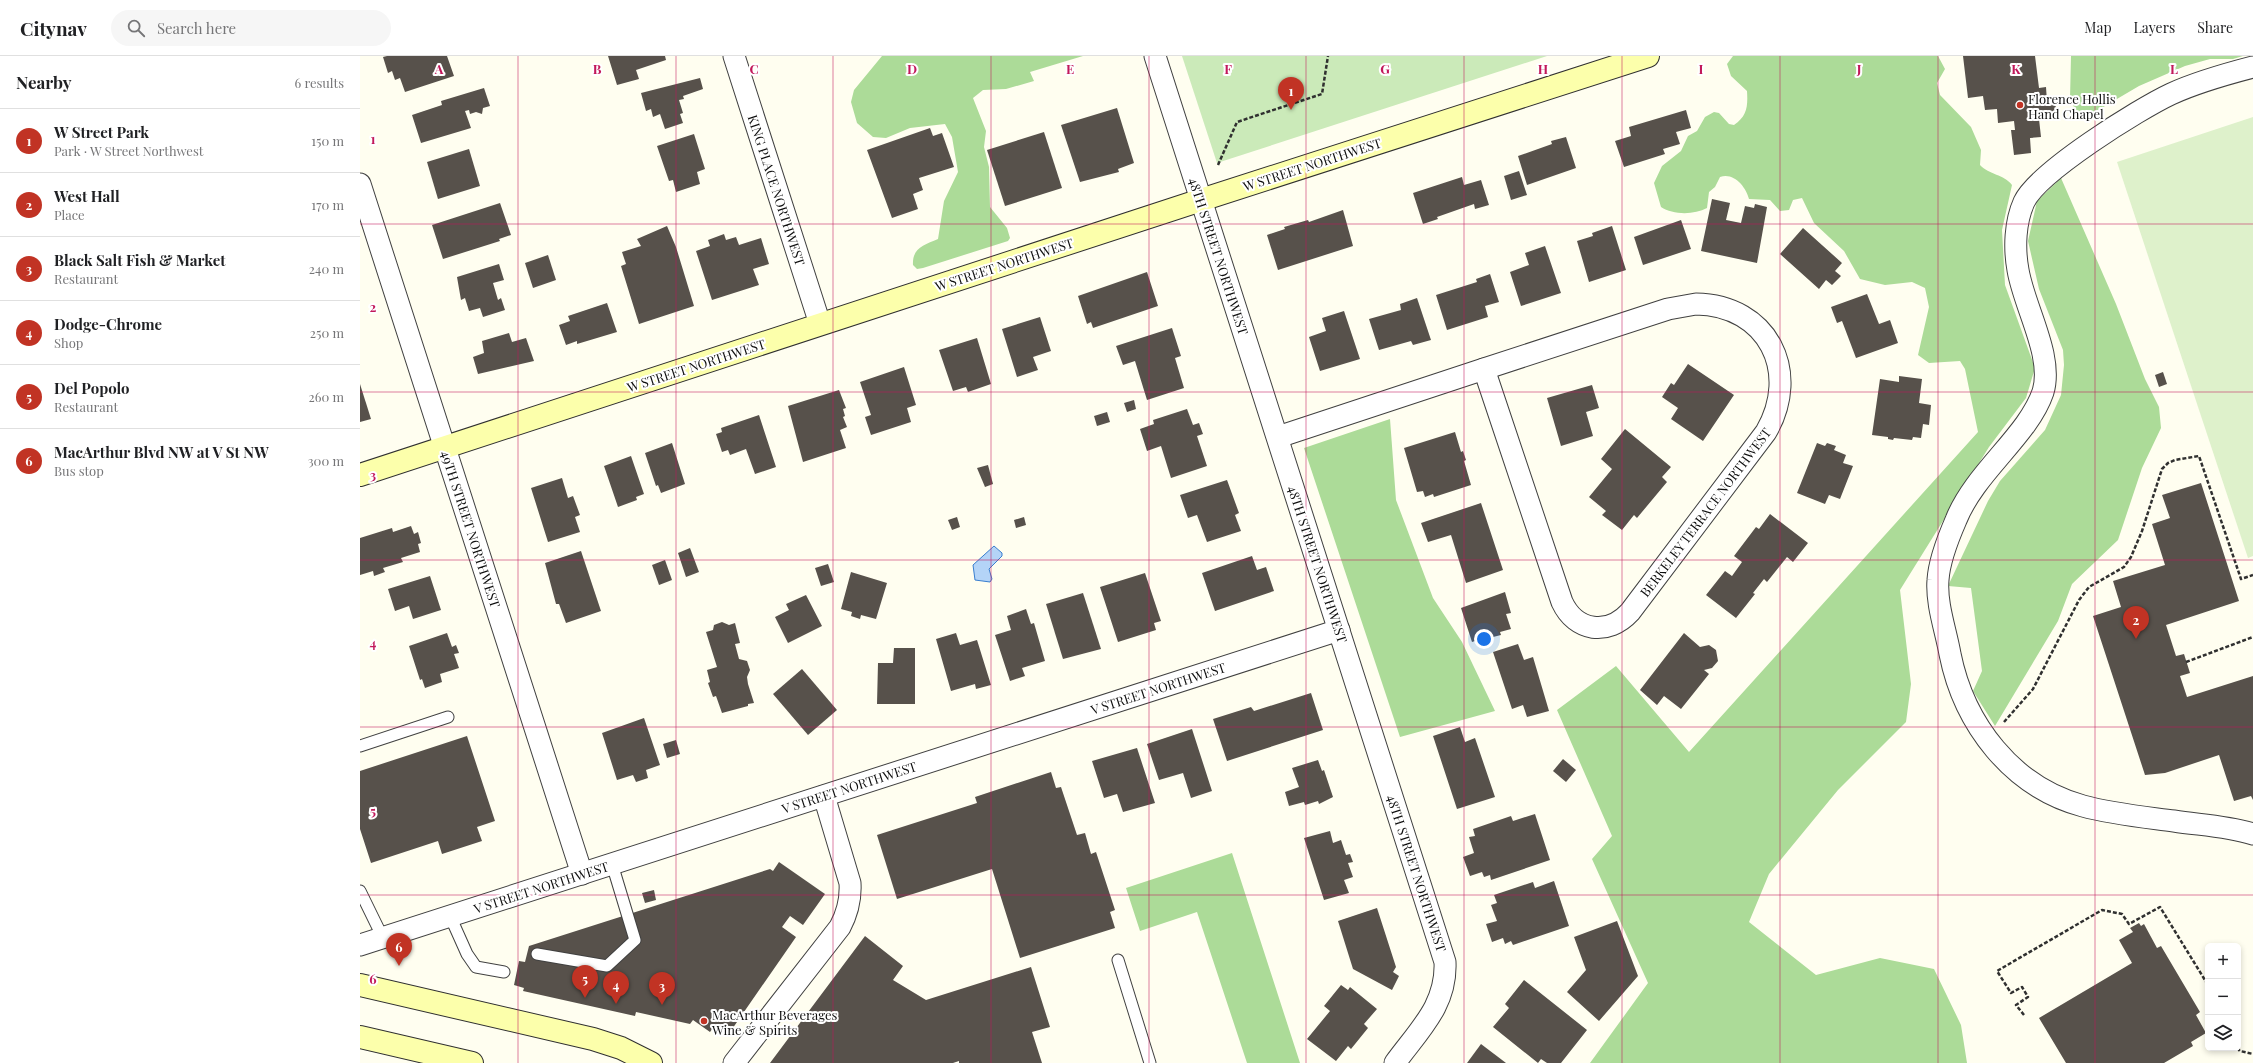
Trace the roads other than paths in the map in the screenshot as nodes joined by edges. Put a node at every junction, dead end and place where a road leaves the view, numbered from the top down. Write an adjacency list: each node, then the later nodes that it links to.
1 (734, 56): 7 (street, KING PLACE NORTHWEST)
2 (1155, 56): 6 (street, 48TH STREET NORTHWEST)
3 (1648, 56): 6 (street, W STREET NORTHWEST)
4 (2253, 67): 16 (street)
5 (360, 184): 10 (street, 49TH STREET NORTHWEST)
6 (1201, 200): 7 (street, W STREET NORTHWEST); 9 (street, 48TH STREET NORTHWEST)
7 (820, 324): 10 (street, W STREET NORTHWEST)
8 (1484, 369): 8 (street, BERKELEY TERRACE NORTHWEST); 9 (street, BERKELEY TERRACE NORTHWEST)
9 (1278, 437): 12 (street, 48TH STREET NORTHWEST)
10 (445, 447): 11 (street, W STREET NORTHWEST); 18 (street, 49TH STREET NORTHWEST)
11 (360, 475)
12 (1339, 630): 15 (street, V STREET NORTHWEST); 32 (street, 48TH STREET NORTHWEST)
13 (448, 717): 14 (lane)
14 (360, 746)
15 (824, 796): 17 (street, V STREET NORTHWEST); 30 (street)
16 (2253, 834)
17 (612, 864): 18 (street, V STREET NORTHWEST); 23 (lane)
18 (582, 874): 20 (street, V STREET NORTHWEST)
19 (360, 891): 21 (lane)
20 (450, 916): 21 (street, V STREET NORTHWEST); 25 (lane)
21 (383, 938): 22 (street, V STREET NORTHWEST)
22 (360, 945)
23 (537, 954)
24 (1118, 960): 31 (lane)
25 (504, 972)
26 (360, 984): 29 (street)
27 (360, 1037): 28 (street)
28 (472, 1063)
29 (651, 1063)
30 (734, 1063)
31 (1150, 1063)
32 (1395, 1063)

